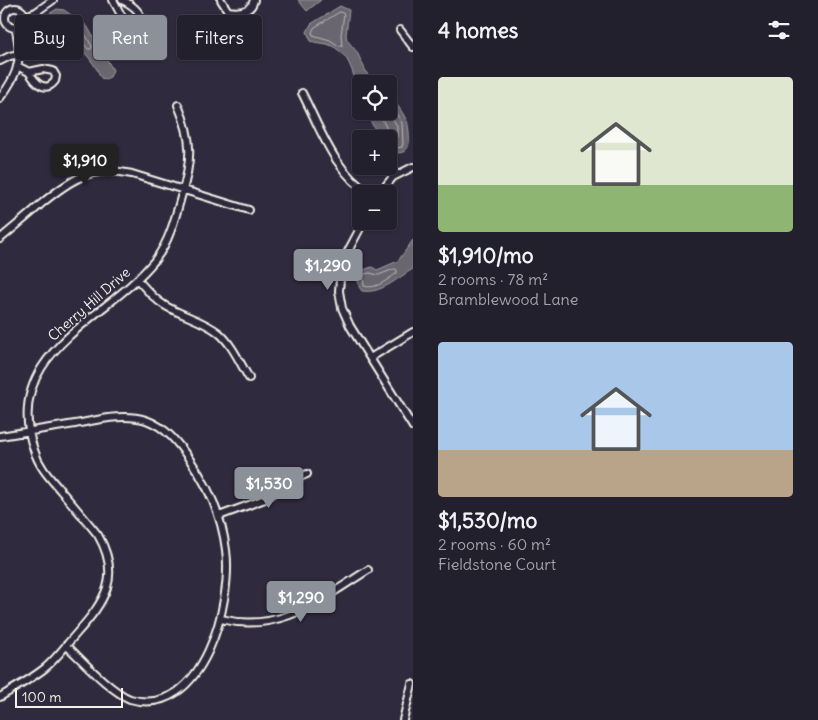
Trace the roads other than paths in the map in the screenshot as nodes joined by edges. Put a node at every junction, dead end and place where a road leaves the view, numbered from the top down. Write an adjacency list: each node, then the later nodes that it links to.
1 (52, 0): 7 (street)
2 (113, 0): 3 (street)
3 (122, 0)
4 (221, 0): 5 (street)
5 (254, 0)
6 (24, 15): 8 (street)
7 (28, 15)
8 (3, 18): 9 (street)
9 (15, 28)
10 (400, 30): 11 (street)
11 (413, 47)
12 (15, 55): 14 (street)
13 (18, 60): 15 (street)
14 (0, 61)
15 (17, 66): 16 (street); 18 (street)
16 (29, 72)
17 (302, 93): 21 (street)
18 (1, 95)
19 (178, 105): 23 (street, Cherry Hill Drive)
20 (413, 167): 22 (street)
21 (358, 185)
22 (386, 185)
23 (184, 190): 24 (street); 26 (street); 27 (street, Cherry Hill Drive)
24 (249, 210)
25 (359, 230): 29 (street)
26 (0, 239)
27 (137, 278): 30 (street); 32 (street, Cherry Hill Drive)
28 (413, 332): 29 (street)
29 (370, 358): 31 (street)
30 (249, 378)
31 (413, 427)
32 (29, 431): 33 (street); 35 (street); 38 (street, Cherry Hill Drive)
33 (0, 436)
34 (307, 474): 35 (street)
35 (218, 516): 37 (street)
36 (368, 570): 37 (street)
37 (221, 619): 38 (street)
38 (66, 645): 40 (street, Cherry Hill Drive)
39 (412, 684): 41 (street)
40 (0, 697)
41 (403, 720)

